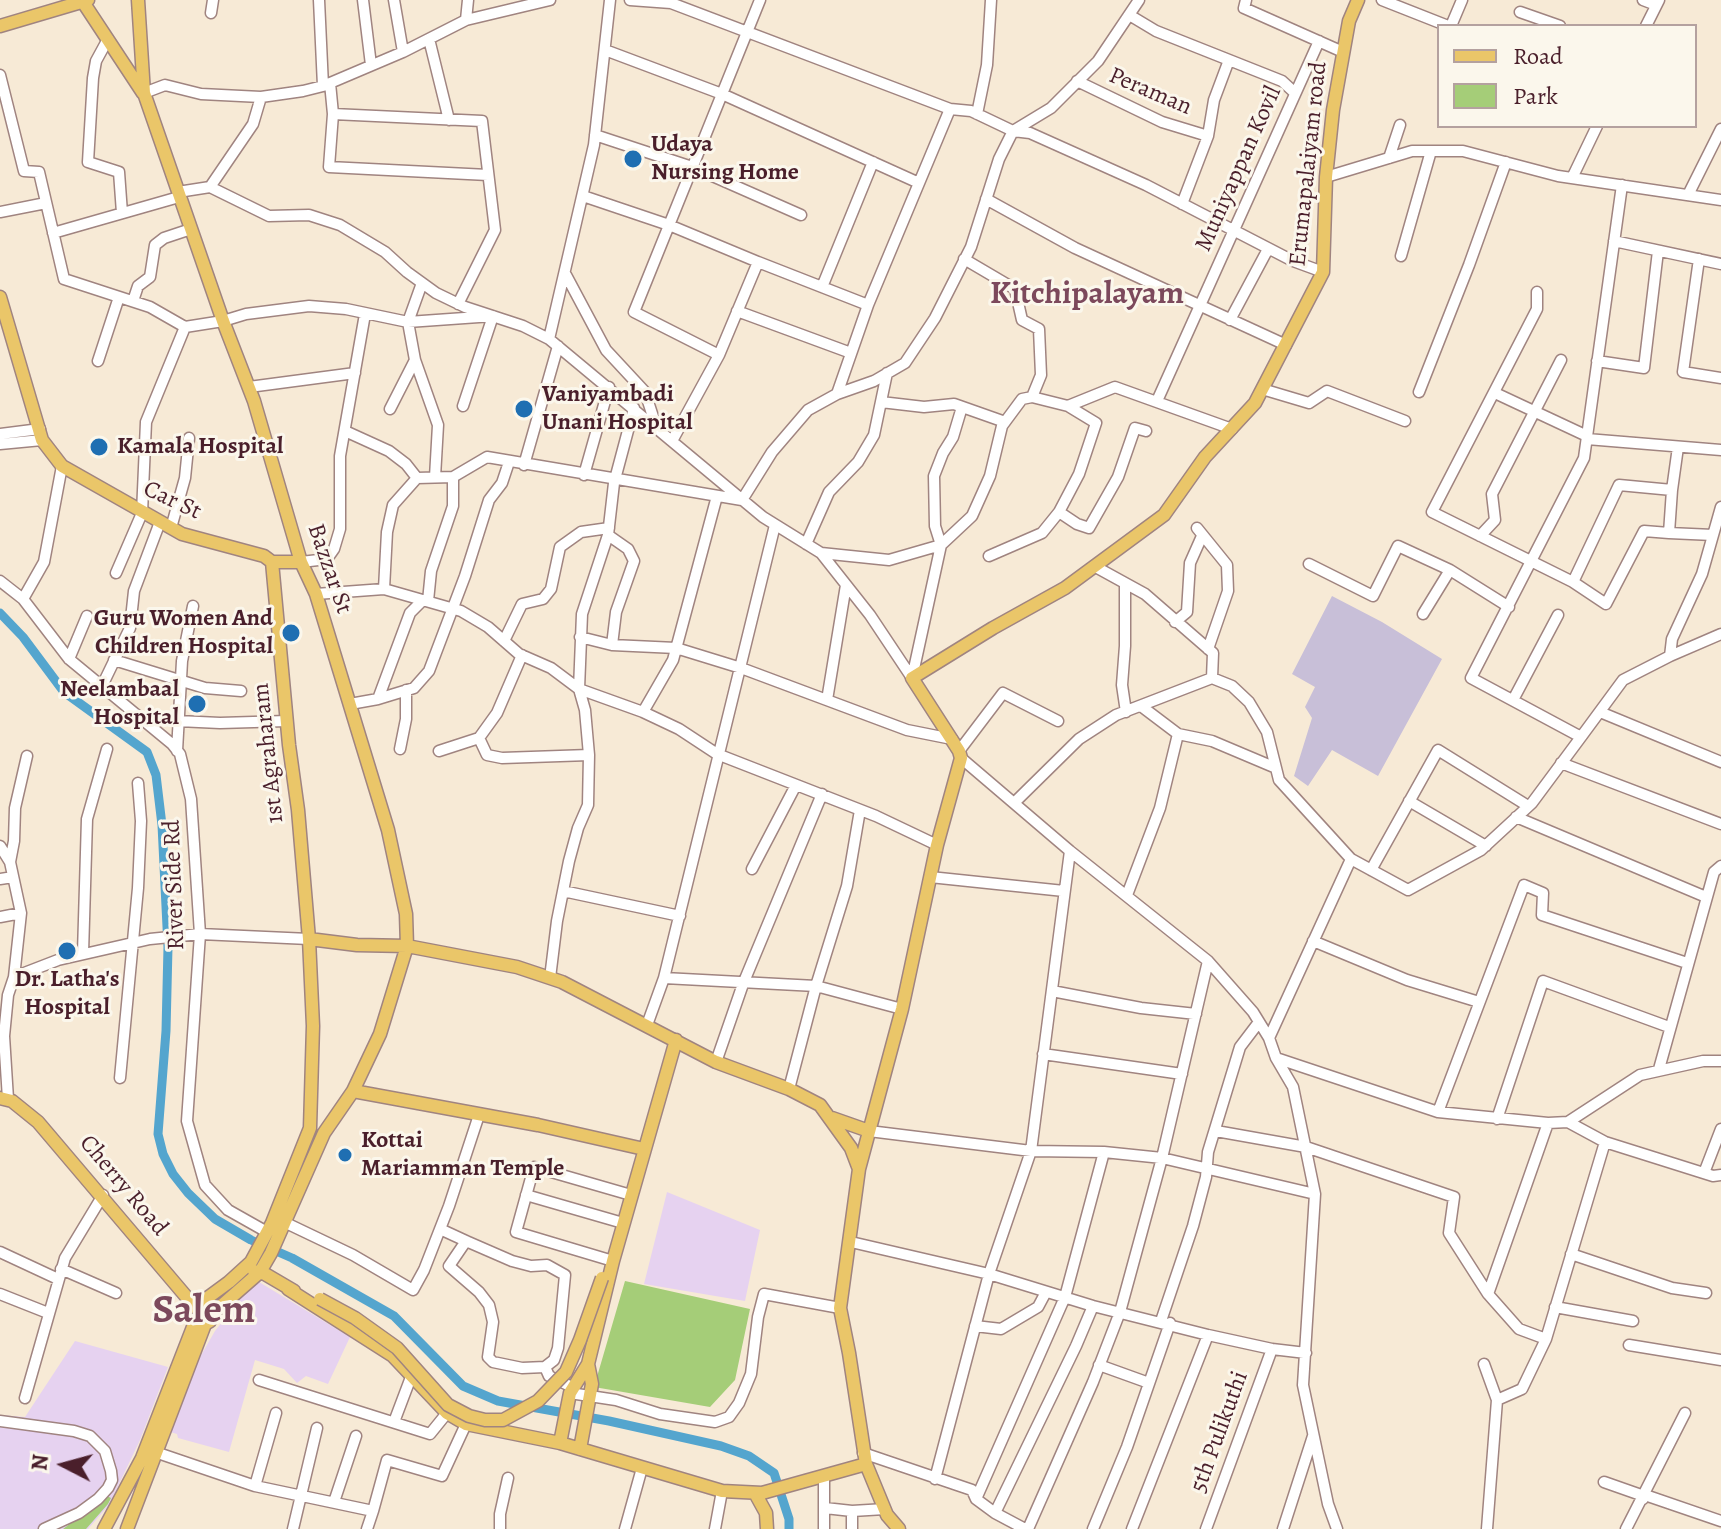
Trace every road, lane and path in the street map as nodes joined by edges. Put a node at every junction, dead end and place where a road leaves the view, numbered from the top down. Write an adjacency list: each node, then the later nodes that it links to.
1 (138, 0): 42 (main road, Bazzar St)
2 (213, 0): 22 (street)
3 (319, 0): 41 (street)
4 (363, 0): 38 (street)
5 (394, 0): 35 (street)
6 (468, 0): 24 (street)
7 (550, 0): 20 (street)
8 (610, 0): 34 (street)
9 (630, 0): 30 (street)
10 (760, 0): 30 (street)
11 (991, 0): 48 (street)
12 (1139, 0): 23 (street)
13 (1246, 0): 33 (street)
14 (1358, 0): 36 (main road, Erumapalaiyam road)
15 (1382, 0): 25 (street)
16 (1462, 0): 26 (street)
17 (1643, 0): 19 (street)
18 (84, 1): 29 (main road); 31 (main road)
19 (1658, 3): 28 (street)
20 (514, 4): 24 (street)
21 (1520, 12): 27 (street)
22 (211, 13)
23 (1131, 16): 37 (street); 40 (street)
24 (466, 20): 32 (street)
25 (1444, 24)
26 (1450, 24)
27 (1554, 24)
28 (1647, 24)
29 (0, 26)
30 (747, 33): 44 (street); 46 (street)
31 (108, 39): 42 (main road); 75 (street)
32 (429, 39): 35 (street); 49 (street)
33 (1319, 41): 36 (street); 43 (street, Muniyappan Kovil)
34 (605, 50): 44 (street); 54 (street)
35 (403, 52): 38 (street)
36 (1343, 52): 62 (main road, Erumapalaiyam road)
37 (1229, 60): 43 (street); 55 (street)
38 (371, 65): 41 (street)
39 (0, 75): 72 (street)
40 (1077, 81): 53 (street); 55 (street, Peraman)
41 (326, 85): 45 (street); 47 (street)
42 (144, 93): 45 (street); 67 (main road, Bazzar St)
43 (1295, 93): 79 (street, Muniyappan Kovil)
44 (722, 94): 58 (street); 60 (street)
45 (261, 97): 66 (street)
46 (950, 109): 48 (street); 64 (street)
47 (333, 114): 49 (street); 61 (street)
48 (977, 114): 53 (street)
49 (449, 120): 61 (street)
50 (1400, 125): 57 (street)
51 (1596, 128): 63 (street)
52 (1721, 129): 68 (street)
53 (1013, 131): 70 (street); 73 (street)
54 (595, 135): 60 (street); 69 (street)
55 (1208, 136): 73 (street)
56 (1431, 151): 57 (street); 59 (street); 84 (street)
57 (1389, 158): 62 (street)
58 (873, 162): 64 (street); 92 (street)
59 (1506, 162): 63 (street); 121 (street)
60 (692, 167): 76 (street); 77 (street)
61 (488, 175): 97 (street)
62 (1326, 177): 89 (main road, Erumapalaiyam road)
63 (1572, 178): 65 (street)
64 (919, 183): 98 (street)
65 (1622, 185): 68 (street); 81 (street)
66 (210, 187): 67 (street); 91 (street)
67 (178, 194): 75 (street); 78 (main road, Bazzar St)
68 (1688, 195): 71 (street)
69 (583, 196): 77 (street); 90 (street)
70 (986, 199): 85 (street); 99 (street)
71 (1721, 200)
72 (46, 203): 74 (street); 80 (street)
73 (1182, 204): 79 (street)
74 (0, 212)
75 (122, 213): 80 (street)
76 (801, 215)
77 (669, 225): 87 (street); 110 (street)
78 (191, 229): 96 (street); 104 (main road, Bazzar St)
79 (1233, 230): 82 (street); 99 (street, Muniyappan Kovil)
80 (53, 233): 95 (street)
81 (1614, 241): 83 (street); 114 (street)
82 (1268, 249): 89 (street); 103 (street)
83 (1658, 251): 86 (street); 114 (street)
84 (1401, 256)
85 (964, 259): 116 (street); 124 (street)
86 (1699, 259): 88 (street); 117 (street)
87 (758, 262): 92 (street); 100 (street)
88 (1721, 264)
89 (1323, 272): 108 (main road, Erumapalaiyam road)
90 (566, 275): 107 (street); 135 (street)
91 (422, 283): 97 (street); 105 (street)
92 (822, 287): 98 (street)
93 (1537, 292): 122 (street)
94 (0, 297): 140 (main road)
95 (119, 297): 96 (street); 113 (street)
96 (133, 301): 106 (street)
97 (458, 304): 102 (street)
98 (868, 305): 109 (street)
99 (1199, 306): 103 (street); 125 (street, Muniyappan Kovil)
100 (737, 311): 109 (street); 110 (street)
101 (365, 314): 104 (street); 105 (street); 115 (street)
102 (493, 316): 105 (street); 107 (street); 127 (street)
103 (1230, 320): 108 (street)
104 (223, 321): 106 (street); 118 (main road, Bazzar St)
105 (408, 322): 111 (street)
106 (185, 327): 160 (street)
107 (554, 342): 119 (street); 148 (street)
108 (1286, 345): 120 (main road, Erumapalaiyam road)
109 (851, 353): 123 (street)
110 (719, 355): 143 (street)
111 (415, 360): 131 (street); 151 (street)
112 (1561, 360): 132 (street)
113 (98, 361)
114 (1597, 361): 142 (street)
115 (355, 373): 118 (street); 137 (street)
116 (887, 373): 123 (street); 126 (street)
117 (1721, 378)
118 (249, 387): 172 (main road, Bazzar St)
119 (609, 387): 130 (street); 150 (street)
120 (1262, 389): 133 (street); 136 (main road, Erumapalaiyam road)
121 (1419, 392)
122 (1495, 393): 132 (street); 166 (street)
123 (837, 394): 157 (street)
124 (1032, 397): 128 (street); 134 (street)
125 (1157, 401): 128 (street); 136 (street)
126 (881, 402): 129 (street); 167 (street)
127 (463, 406)
128 (1068, 406): 159 (street)
129 (962, 407): 134 (street); 168 (street)
130 (634, 408): 135 (street); 154 (street)
131 (390, 409)
132 (1534, 412): 142 (street); 166 (street)
133 (1405, 421)
134 (1005, 422): 168 (street)
135 (657, 428): 143 (street)
136 (1232, 429): 175 (main road, Erumapalaiyam road)
137 (345, 431): 153 (street); 172 (street)
138 (1146, 431): 159 (street)
139 (0, 434): 140 (street)
140 (41, 434): 144 (street); 149 (main road, Car St)
141 (189, 438): 161 (street)
142 (1587, 438): 145 (street); 173 (street)
143 (672, 441): 157 (street)
144 (0, 444)
145 (1678, 447): 146 (street); 155 (street)
146 (1721, 450)
147 (509, 462): 148 (street); 152 (street); 188 (street)
148 (524, 465): 150 (street)
149 (62, 466): 160 (main road, Car St); 184 (street)
150 (584, 475): 154 (street)
151 (435, 477): 152 (street); 153 (street)
152 (453, 477): 185 (street)
153 (417, 478): 182 (street)
154 (615, 480): 156 (street); 163 (street)
155 (1672, 490): 164 (street); 179 (street)
156 (717, 496): 157 (street); 197 (street)
157 (742, 500): 162 (street)
158 (1721, 507): 165 (street)
159 (1059, 512): 170 (street)
160 (142, 513): 161 (main road, Car St); 177 (street)
161 (166, 525): 171 (main road, Car St); 202 (street)
162 (775, 525): 167 (street); 203 (street)
163 (609, 532): 194 (street); 195 (street); 196 (street)
164 (1669, 533): 165 (street); 179 (street)
165 (1713, 535): 200 (street)
166 (1480, 536): 173 (street)
167 (806, 544): 169 (street)
168 (941, 545): 169 (street); 204 (street)
169 (821, 553): 181 (street)
170 (989, 556)
171 (272, 562): 172 (main road, Car St); 220 (main road, 1st Agraharam)
172 (301, 562): 183 (main road, Bazzar St)
173 (1532, 562): 179 (street); 187 (street)
174 (1309, 564): 176 (street)
175 (1094, 566): 180 (street); 204 (main road, Erumapalaiyam road)
176 (1450, 570): 187 (street); 189 (street)
177 (116, 573)
178 (0, 581): 184 (street)
179 (1573, 582)
180 (1125, 583): 192 (street); 217 (street)
181 (846, 585): 204 (street); 212 (street)
182 (384, 589): 183 (street); 185 (street)
183 (316, 594): 214 (main road, Bazzar St)
184 (23, 599): 201 (street)
185 (426, 601): 188 (street); 211 (street)
186 (193, 606): 206 (street, River Side Rd)
187 (1509, 607): 213 (street)
188 (452, 608): 195 (street); 209 (street)
189 (1423, 614)
190 (1558, 615): 213 (street)
191 (87, 616): 201 (street)
192 (1175, 622): 198 (street); 198 (street)
193 (1721, 634): 200 (street)
194 (580, 637): 196 (street); 208 (street)
195 (504, 641): 199 (street)
196 (612, 645): 197 (street)
197 (676, 648): 203 (street); 216 (street)
198 (1208, 649): 205 (street)
199 (522, 655): 208 (street); 224 (street)
200 (1670, 656): 218 (street)
201 (69, 659): 207 (street)
202 (114, 660): 206 (street); 207 (street)
203 (741, 668): 212 (street); 230 (street)
204 (912, 678): 225 (main road)
205 (1212, 678): 215 (street); 236 (street)
206 (180, 682): 210 (street); 219 (street, River Side Rd)
207 (101, 688): 228 (street)
208 (579, 689): 216 (street); 231 (street)
209 (406, 690): 211 (street); 227 (street)
210 (241, 691)
211 (378, 699): 214 (street)
212 (827, 700): 225 (street)
213 (1513, 700): 223 (street)
214 (350, 704): 269 (main road, Bazzar St)
215 (1141, 706): 217 (street); 222 (street)
216 (643, 712): 230 (street)
217 (1126, 712): 241 (street)
218 (1600, 712): 223 (street); 234 (street)
219 (178, 721): 220 (street); 228 (street, River Side Rd)
220 (287, 721): 266 (main road, 1st Agraharam)
221 (1058, 721): 232 (street)
222 (1178, 734): 236 (street); 260 (street)
223 (1581, 737): 235 (street)
224 (479, 738): 229 (street); 231 (street)
225 (952, 739): 232 (main road)
226 (107, 749): 270 (street)
227 (400, 749)
228 (177, 751): 265 (street, River Side Rd)
229 (439, 751)
230 (717, 754): 238 (street); 263 (street)
231 (589, 755): 258 (street)
232 (960, 755): 241 (street); 246 (main road)
233 (27, 756): 251 (street)
234 (1721, 762)
235 (1561, 763): 242 (street); 245 (street)
236 (1276, 768): 250 (street)
237 (138, 783): 268 (street)
238 (796, 785): 239 (street); 253 (street)
239 (822, 794): 243 (street); 276 (street)
240 (1409, 801): 242 (street); 248 (street); 254 (street)
241 (1014, 803): 249 (street)
242 (1528, 806): 244 (street)
243 (860, 810): 246 (street); 277 (street)
244 (1516, 817): 248 (street); 261 (street)
245 (1721, 824)
246 (937, 845): 256 (main road)
247 (0, 846): 251 (street)
248 (1486, 846): 254 (street)
249 (1070, 851): 259 (street); 260 (street)
250 (1351, 859): 254 (street); 267 (street)
251 (10, 862): 255 (street)
252 (1721, 866): 261 (street)
253 (752, 869)
254 (1371, 870)
255 (13, 877): 257 (street); 262 (street)
256 (930, 877): 259 (street); 280 (main road)
257 (0, 879)
258 (563, 891): 263 (street); 274 (street)
259 (1064, 891): 278 (street)
260 (1127, 895): 271 (street)
261 (1706, 897): 272 (street)
262 (21, 913): 264 (street); 273 (street)
263 (680, 916): 275 (street)
264 (0, 917)
265 (200, 934): 266 (street); 268 (street); 323 (street, River Side Rd)
266 (309, 939): 269 (main road); 303 (main road, 1st Agraharam)
267 (1313, 941): 279 (street); 285 (street)
268 (131, 942): 270 (street); 293 (street)
269 (407, 946): 274 (main road); 295 (main road, Bazzar St)
270 (83, 953): 273 (street)
271 (1208, 961): 281 (street); 282 (street)
272 (1687, 963): 279 (street); 284 (street)
273 (14, 977): 296 (street)
274 (550, 978): 283 (main road)
275 (664, 978): 276 (street); 283 (street)
276 (743, 984): 277 (street); 290 (street)
277 (816, 986): 280 (street); 294 (street)
278 (1052, 991): 281 (street); 287 (street)
279 (1479, 1002): 297 (street)
280 (902, 1009): 305 (main road)
281 (1196, 1014): 292 (street)
282 (1259, 1022): 285 (street); 306 (street)
283 (647, 1025): 286 (main road)
284 (1669, 1027): 291 (street); 300 (street)
285 (1269, 1038): 288 (street)
286 (676, 1040): 290 (main road); 310 (main road)
287 (1043, 1054): 292 (street); 311 (street)
288 (1276, 1058): 297 (street); 309 (street)
289 (1721, 1061): 291 (street)
290 (716, 1062): 294 (main road)
291 (1659, 1069): 301 (street)
292 (1182, 1074): 313 (street)
293 (120, 1078)
294 (789, 1089): 299 (main road)
295 (353, 1091): 298 (main road); 307 (main road, Bazzar St)
296 (5, 1100): 319 (main road, Cherry Road)
297 (1438, 1112): 300 (street)
298 (479, 1115): 310 (main road); 324 (street)
299 (832, 1118): 305 (main road); 314 (main road)
300 (1497, 1119): 302 (street)
301 (1568, 1122): 302 (street); 308 (street)
302 (1548, 1123): 337 (street)
303 (310, 1128): 307 (main road); 323 (main road)
304 (1721, 1129): 316 (street)
305 (869, 1131): 311 (street); 314 (main road)
306 (1216, 1131): 309 (street); 315 (street)
307 (324, 1133): 323 (main road, Bazzar St)
308 (1605, 1142): 316 (street); 328 (street)
309 (1306, 1147): 318 (street); 337 (street)
310 (644, 1149): 321 (main road)
311 (1031, 1151): 312 (street); 332 (street)
312 (1104, 1152): 313 (street); 339 (street)
313 (1162, 1158): 315 (street); 345 (street)
314 (859, 1169): 326 (main road)
315 (1207, 1169): 318 (street); 349 (street)
316 (1704, 1173): 317 (street)
317 (1721, 1175)
318 (1315, 1194): 355 (street)
319 (103, 1195): 331 (street); 341 (main road, Cherry Road)
320 (526, 1195): 321 (street); 322 (street); 329 (street)
321 (631, 1195): 322 (main road)
322 (623, 1223): 329 (main road)
323 (277, 1227): 324 (street, River Side Rd); 330 (main road)
324 (440, 1229): 325 (street)
325 (466, 1241): 360 (street); 360 (street)
326 (851, 1242): 332 (street); 344 (main road)
327 (0, 1252): 331 (street)
328 (1571, 1254): 336 (street); 343 (street)
329 (613, 1261): 357 (main road)
330 (251, 1268): 340 (main road); 341 (main road); 347 (main road)
331 (60, 1274): 335 (street); 346 (street)
332 (989, 1274): 334 (street); 350 (street)
333 (602, 1278): 340 (main road, bridge)
334 (1046, 1292): 339 (street); 350 (street)
335 (116, 1293)
336 (1706, 1293)
337 (1488, 1294): 352 (street)
338 (0, 1295): 346 (street)
339 (1065, 1297): 342 (street); 391 (street)
340 (318, 1304): 361 (main road)
341 (198, 1306): 347 (main road)
342 (1093, 1306): 345 (street); 397 (street)
343 (1555, 1307): 348 (street); 352 (street)
344 (840, 1308): 366 (street); 380 (main road)
345 (1120, 1312): 349 (street); 359 (street)
346 (48, 1313): 365 (street)
347 (204, 1320): 379 (main road); 400 (main road)
348 (1633, 1321)
349 (1166, 1322): 351 (street); 363 (street)
350 (975, 1326): 384 (street)
351 (1208, 1335): 354 (street); 413 (street)
352 (1546, 1339): 367 (street)
353 (1629, 1345): 356 (street)
354 (1272, 1349): 355 (street); 414 (street, 5th Pulikuthi)
355 (1306, 1353): 375 (street)
356 (1721, 1360)
357 (588, 1364): 364 (main road); 366 (main road)
358 (1484, 1364): 367 (street)
359 (1099, 1365): 363 (street); 411 (street)
360 (545, 1367): 364 (street)
361 (411, 1377): 369 (main road); 372 (street)
362 (259, 1380): 372 (street)
363 (1149, 1383): 412 (street)
364 (570, 1394): 366 (street); 377 (main road)
365 (25, 1398)
366 (589, 1399): 378 (main road)
367 (1497, 1400): 417 (street)
368 (276, 1413): 386 (street)
369 (447, 1413): 372 (street); 373 (main road)
370 (1685, 1413): 390 (street)
371 (0, 1421): 399 (street)
372 (394, 1422)
373 (466, 1424): 377 (main road); 395 (street)
374 (317, 1428): 389 (street)
375 (1313, 1435): 415 (street); 416 (street)
376 (356, 1436): 392 (street)
377 (561, 1442): 378 (main road)
378 (580, 1445): 381 (main road)
379 (155, 1452): 386 (street); 401 (main road)
380 (864, 1458): 382 (main road); 384 (street); 394 (main road)
381 (642, 1468): 387 (main road); 405 (street)
382 (824, 1477): 388 (main road); 393 (street)
383 (508, 1478): 404 (street)
384 (935, 1479): 391 (street)
385 (1604, 1482): 390 (street)
386 (255, 1486): 389 (street)
387 (722, 1491): 388 (main road); 406 (street)
388 (758, 1493): 407 (main road)
389 (303, 1496): 392 (street); 402 (street)
390 (1644, 1497): 398 (street); 418 (street)
391 (976, 1499): 397 (street)
392 (334, 1502): 395 (street)
393 (825, 1508): 396 (street); 408 (street)
394 (885, 1509): 396 (street); 410 (main road)
395 (373, 1511): 403 (street)
396 (852, 1511): 409 (street)
397 (995, 1513): 411 (street)
398 (1721, 1525)
399 (44, 1529)
400 (104, 1529)
401 (127, 1529)
402 (293, 1529)
403 (367, 1529)
404 (500, 1529)
405 (625, 1529)
406 (715, 1529)
407 (767, 1529)
408 (824, 1529)
409 (852, 1529)
410 (899, 1529)
411 (1026, 1529)
412 (1093, 1529)
413 (1132, 1529)
414 (1206, 1529)
415 (1283, 1529)
416 (1337, 1529)
417 (1487, 1529)
418 (1626, 1529)

